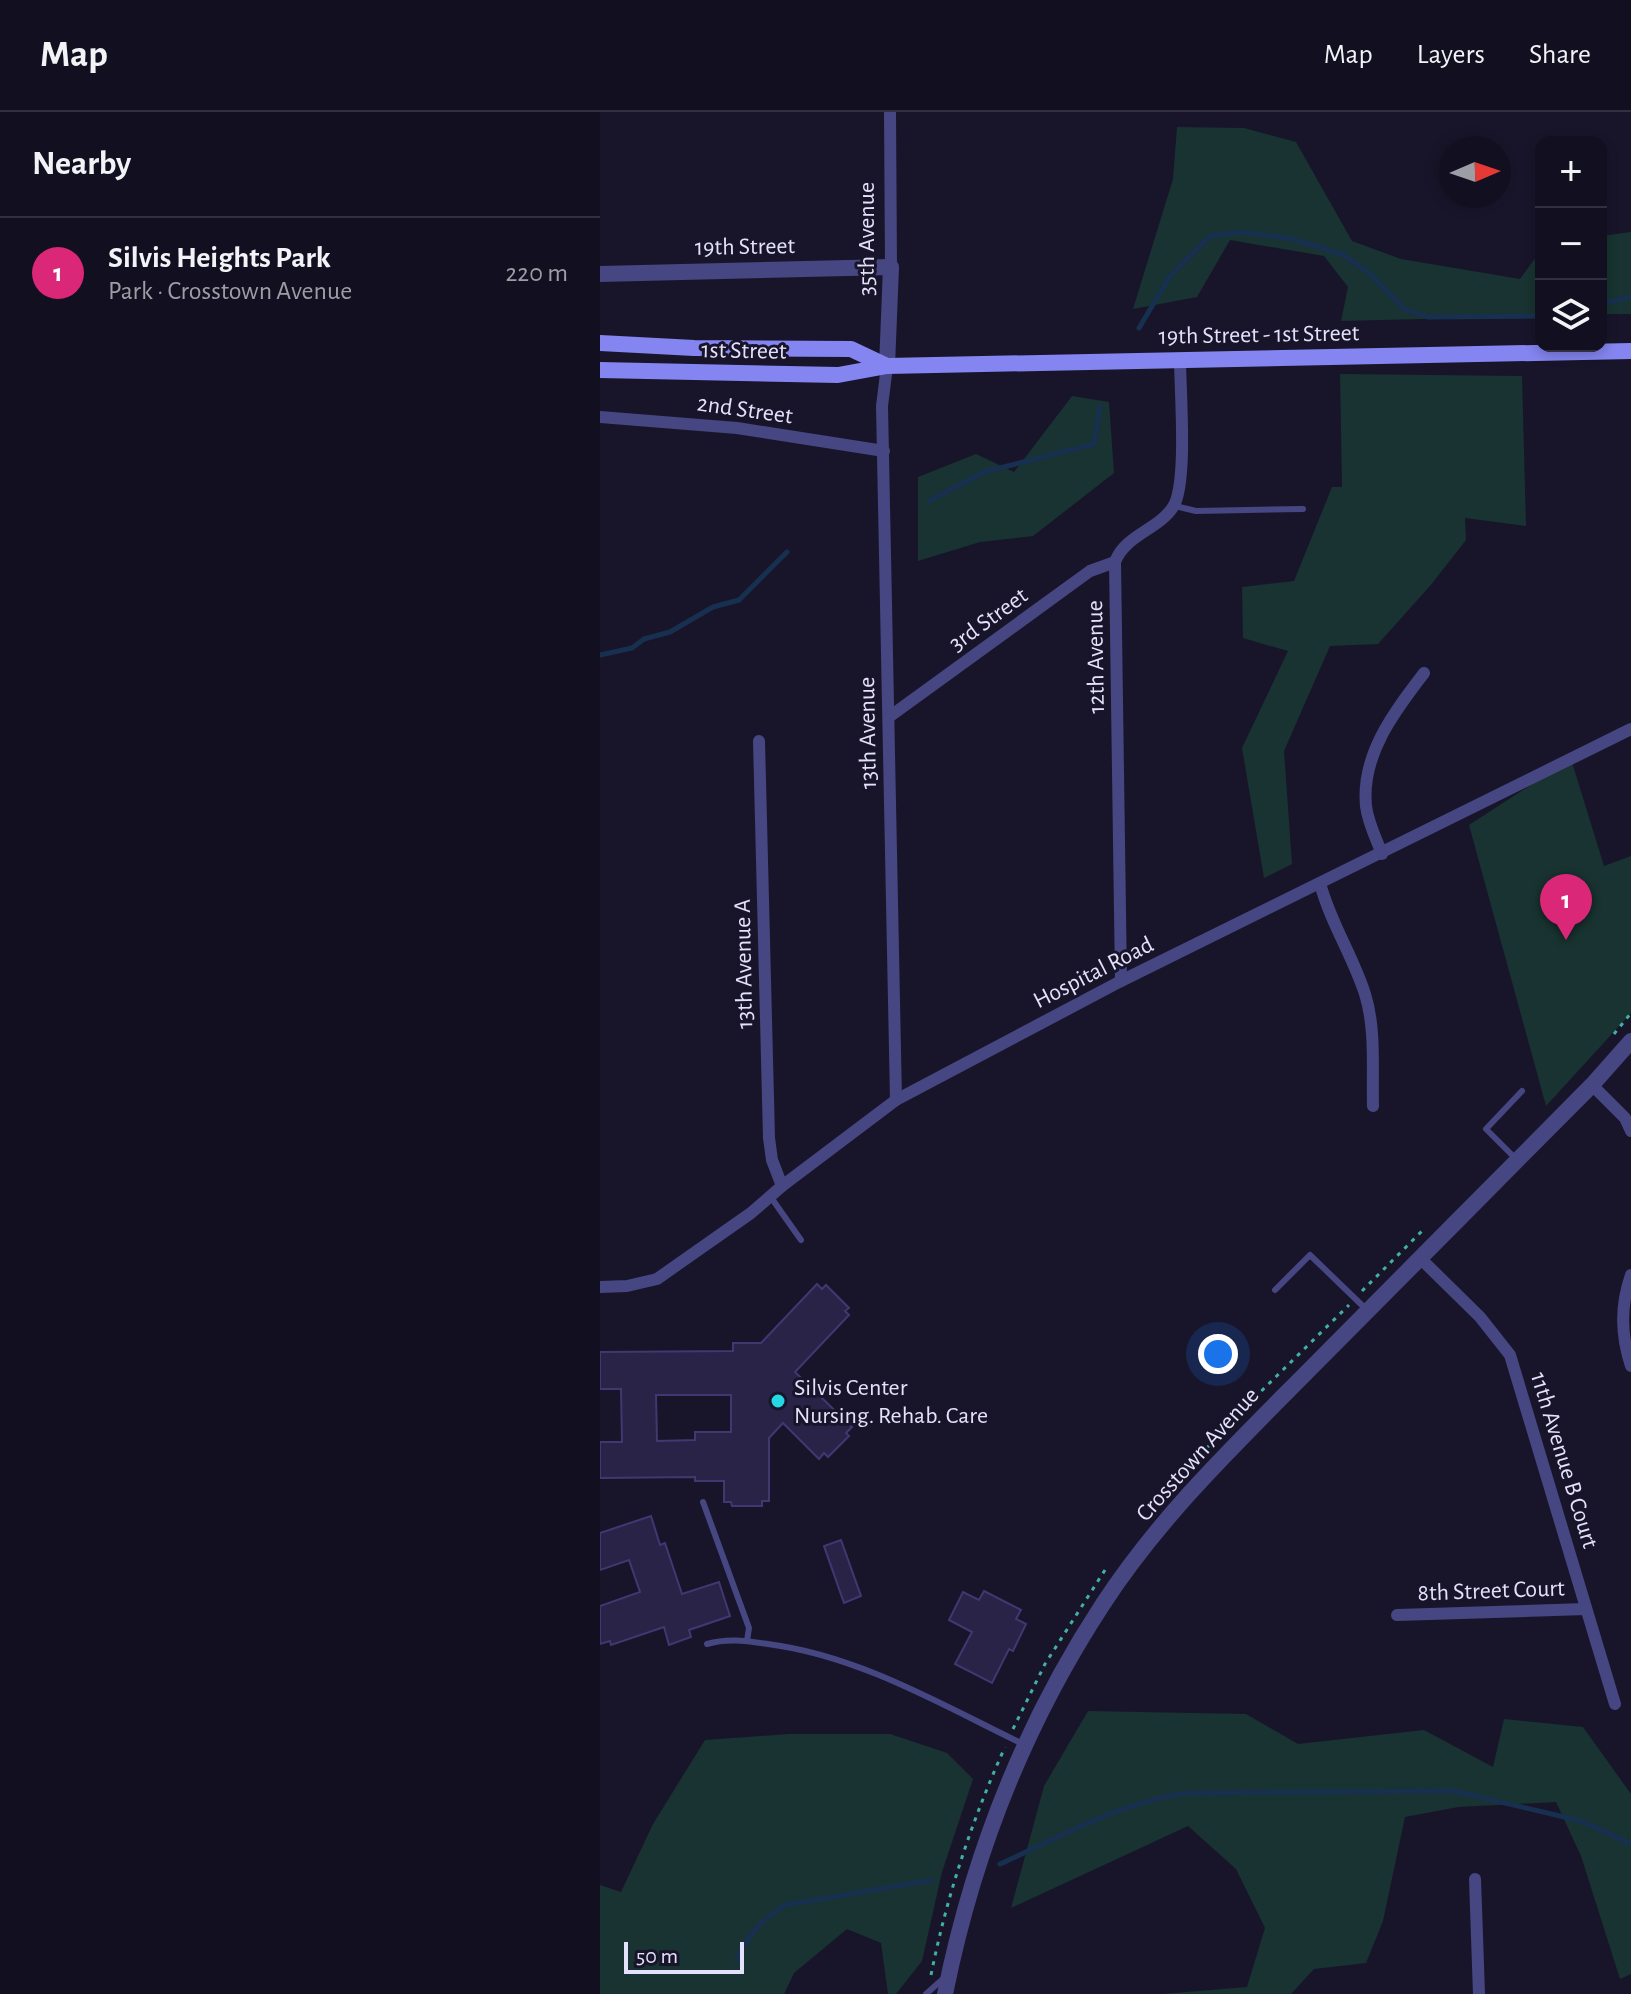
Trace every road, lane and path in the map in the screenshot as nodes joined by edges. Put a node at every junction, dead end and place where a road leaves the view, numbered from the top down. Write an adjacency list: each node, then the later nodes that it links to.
1 (890, 112): 2 (street, 35th Avenue)
2 (891, 267): 3 (street, 19th Street); 7 (street, 35th Avenue)
3 (600, 274)
4 (600, 343): 7 (main road)
5 (1631, 351): 6 (main road, 19th Street - 1st Street)
6 (1180, 359): 7 (main road, 19th Street - 1st Street); 11 (street)
7 (887, 366): 8 (main road, 1st Street); 10 (street, 13th Avenue)
8 (600, 370)
9 (600, 417): 10 (street, 2nd Street)
10 (884, 451): 15 (street, 13th Avenue)
11 (1174, 506): 12 (lane); 13 (street)
12 (1303, 509)
13 (1115, 562): 15 (street, 3rd Street); 20 (street, 12th Avenue)
14 (1424, 673): 18 (street)
15 (889, 717): 24 (street, 13th Avenue)
16 (1631, 729): 18 (street, Hospital Road)
17 (759, 741): 28 (street, 13th Avenue A)
18 (1382, 854): 19 (street, Hospital Road)
19 (1320, 883): 20 (street, Hospital Road); 25 (street)
20 (1121, 981): 24 (street, Hospital Road)
21 (1631, 1041): 22 (street, Crosstown Avenue)
22 (1592, 1085): 26 (street); 27 (street, Crosstown Avenue)
23 (1522, 1091): 27 (lane)
24 (896, 1100): 28 (street, Hospital Road)
25 (1373, 1106)
26 (1631, 1131)
27 (1518, 1160): 31 (street, Crosstown Avenue)
28 (782, 1186): 29 (street, Hospital Road)
29 (770, 1196): 30 (lane); 33 (street, Hospital Road)
30 (801, 1240)
31 (1420, 1258): 35 (street, Crosstown Avenue); 38 (street, 11th Avenue B Court)
32 (1631, 1275): 36 (street)
33 (600, 1287)
34 (1275, 1290): 35 (lane)
35 (1368, 1311): 43 (street, Crosstown Avenue)
36 (1631, 1366)
37 (703, 1502): 40 (lane)
38 (1586, 1609): 39 (street, 8th Street Court); 42 (street, 11th Avenue B Court)
39 (1397, 1615)
40 (747, 1641): 41 (lane); 43 (lane)
41 (707, 1644)
42 (1615, 1704)
43 (1025, 1745): 45 (street, Crosstown Avenue)
44 (1475, 1879): 48 (street)
45 (950, 1973): 46 (lane); 47 (street, Crosstown Avenue)
46 (926, 1994)
47 (945, 1994)
48 (1479, 1994)

